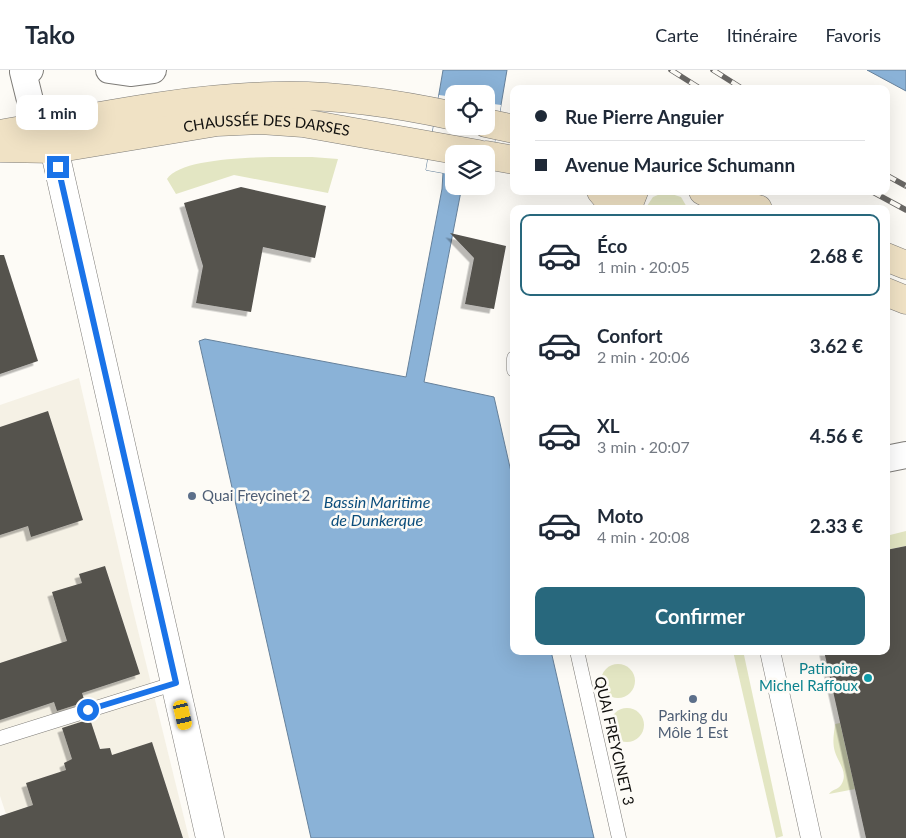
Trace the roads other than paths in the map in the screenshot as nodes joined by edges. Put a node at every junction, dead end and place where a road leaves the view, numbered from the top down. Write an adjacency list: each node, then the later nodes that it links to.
1 (30, 70): 8 (street)
2 (109, 70): 3 (street)
3 (153, 70)
4 (445, 114): 8 (main road, CHAUSSÉE DES DARSES)
5 (495, 125): 6 (main road)
6 (510, 128)
7 (0, 134): 8 (main road)
8 (45, 138): 9 (main road); 10 (main road, CHAUSSÉE DES DARSES); 25 (street)
9 (0, 148)
10 (445, 148)
11 (495, 157): 12 (main road)
12 (510, 159)
13 (604, 195): 15 (main road)
14 (711, 195): 16 (main road)
15 (612, 205)
16 (741, 205)
17 (890, 259): 18 (main road)
18 (906, 265)
19 (890, 294): 20 (main road)
20 (906, 300)
21 (906, 455): 22 (street)
22 (890, 458)
23 (578, 655): 28 (lane, QUAI FREYCINET 3)
24 (771, 655): 29 (street)
25 (176, 683): 26 (lane); 27 (street)
26 (0, 738)
27 (210, 838)
28 (619, 838)
29 (811, 838)

